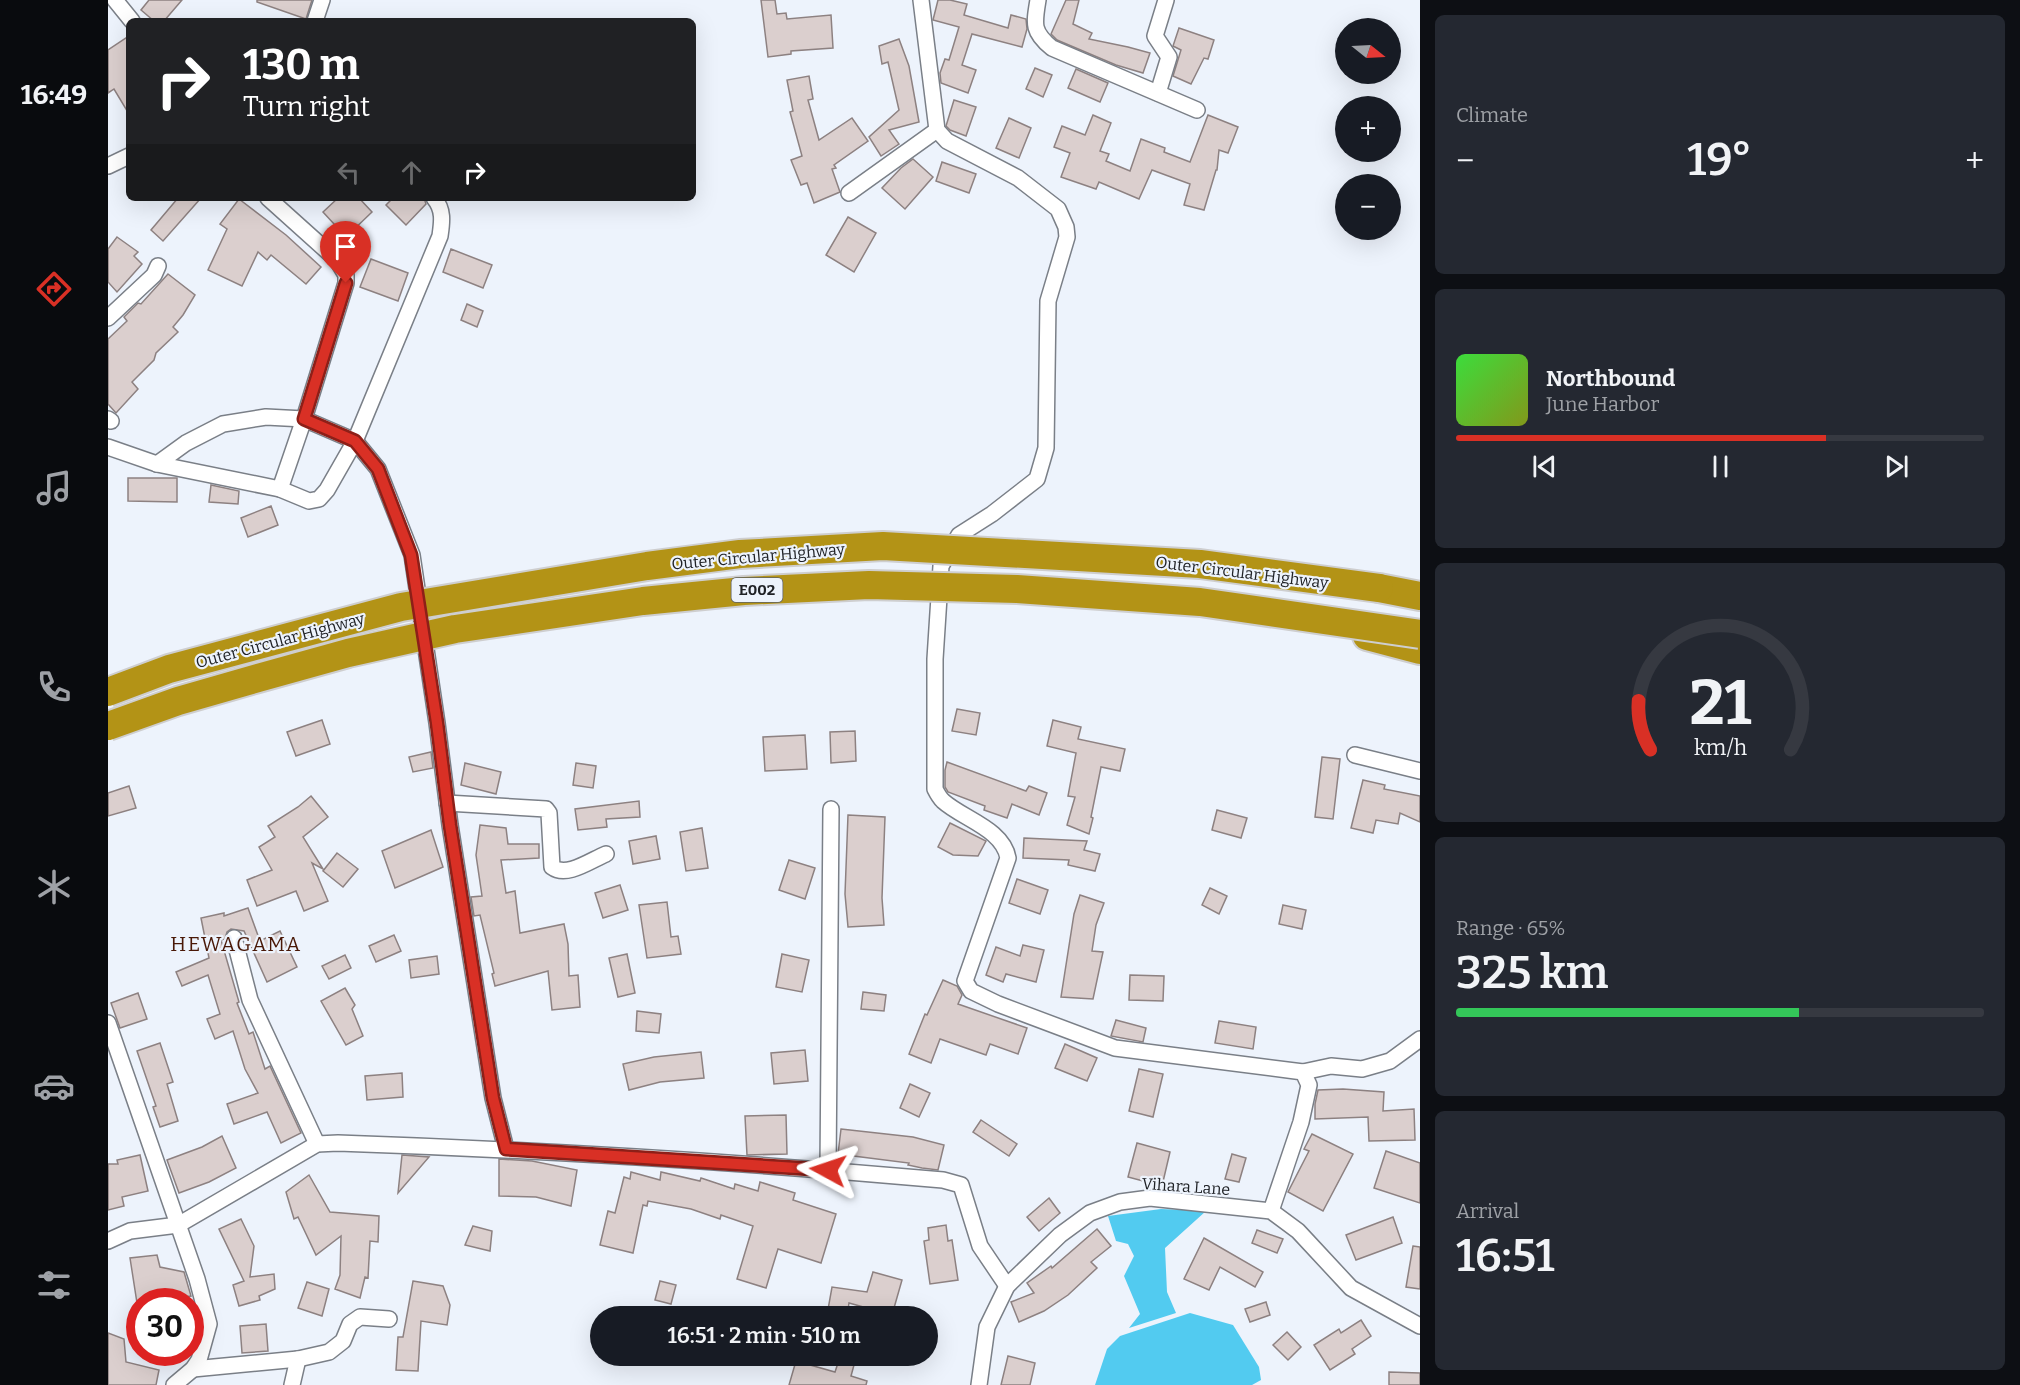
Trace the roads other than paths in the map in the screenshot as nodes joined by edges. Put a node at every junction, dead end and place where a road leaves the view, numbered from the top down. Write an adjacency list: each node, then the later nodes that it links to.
1 (115, 0): 6 (street)
2 (322, 0): 7 (street)
3 (921, 0): 10 (street)
4 (1038, 0): 8 (street)
5 (1166, 0): 8 (street)
6 (130, 18)
7 (316, 18)
8 (1158, 93): 9 (street)
9 (1197, 110)
10 (938, 130): 13 (street); 39 (street)
11 (126, 157): 12 (street)
12 (108, 166)
13 (849, 193)
14 (271, 201): 18 (street)
15 (436, 201): 19 (street)
16 (158, 266): 17 (street)
17 (111, 308)
18 (304, 419): 19 (street); 21 (street); 22 (street)
19 (355, 441): 22 (street); 33 (street)
20 (108, 447): 21 (street)
21 (157, 464): 22 (street)
22 (279, 489)
23 (1379, 588): 24 (highway); 25 (highway, Outer Circular Highway / E002); 29 (highway, Outer Circular Highway / E002, bridge)
24 (1420, 591)
25 (1420, 596)
26 (1288, 614): 27 (highway, Outer Circular Highway / E002, bridge); 28 (highway); 30 (highway, Outer Circular Highway / E002, bridge)
27 (1420, 634)
28 (1420, 650)
29 (108, 692)
30 (108, 726)
31 (1355, 755): 32 (street)
32 (1420, 771)
33 (447, 803): 35 (street); 41 (street)
34 (831, 809): 42 (street)
35 (606, 854)
36 (234, 938): 40 (street)
37 (108, 1023): 44 (street)
38 (1420, 1039): 39 (street)
39 (1303, 1071): 43 (street)
40 (317, 1144): 41 (street); 44 (street)
41 (506, 1149): 42 (street)
42 (828, 1170): 46 (street)
43 (1271, 1211): 46 (street, Vihara Lane); 48 (street)
44 (178, 1225): 45 (street); 50 (street)
45 (108, 1241)
46 (1007, 1286): 53 (street, Vihara Lane)
47 (389, 1318): 49 (street)
48 (1420, 1326)
49 (298, 1359): 50 (street); 52 (street)
50 (193, 1370): 51 (street)
51 (174, 1385)
52 (292, 1385)
53 (979, 1385)

